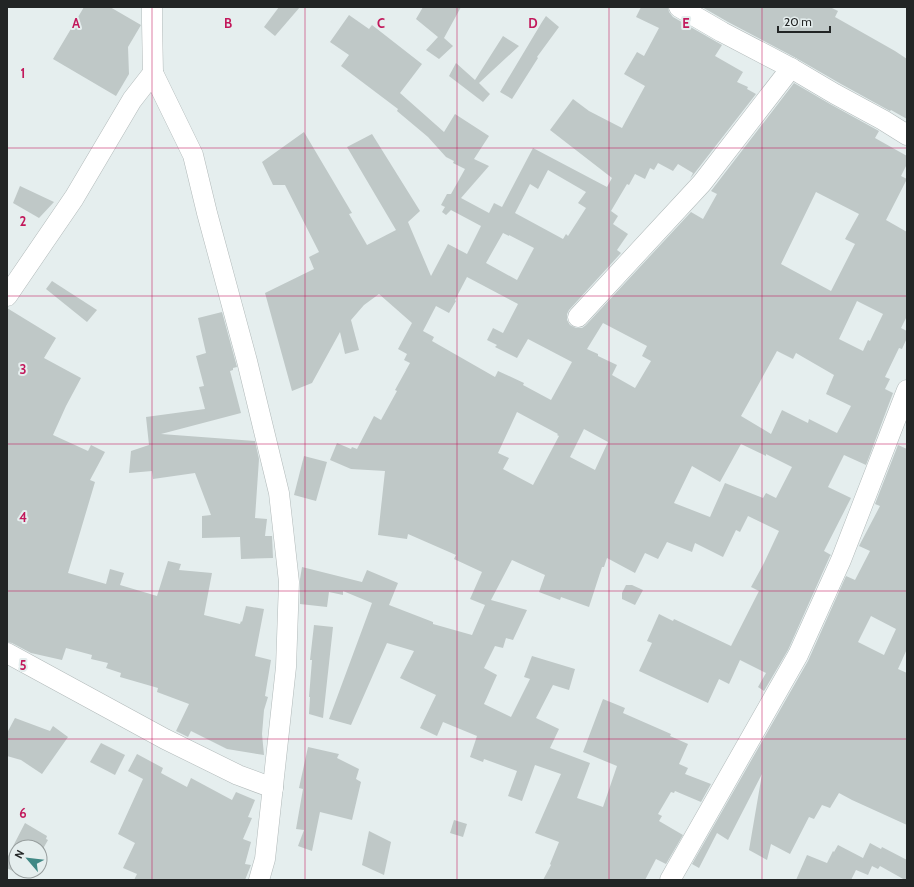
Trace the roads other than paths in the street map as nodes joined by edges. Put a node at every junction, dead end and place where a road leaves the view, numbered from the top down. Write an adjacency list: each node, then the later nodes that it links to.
1 (152, 7): 4 (street)
2 (679, 7): 3 (street)
3 (791, 68): 5 (street); 7 (street)
4 (154, 72): 6 (street); 10 (street)
5 (907, 135)
6 (7, 296)
7 (578, 317)
8 (907, 390): 12 (street)
9 (7, 653): 10 (street)
10 (273, 788): 11 (street)
11 (259, 880)
12 (670, 880)

